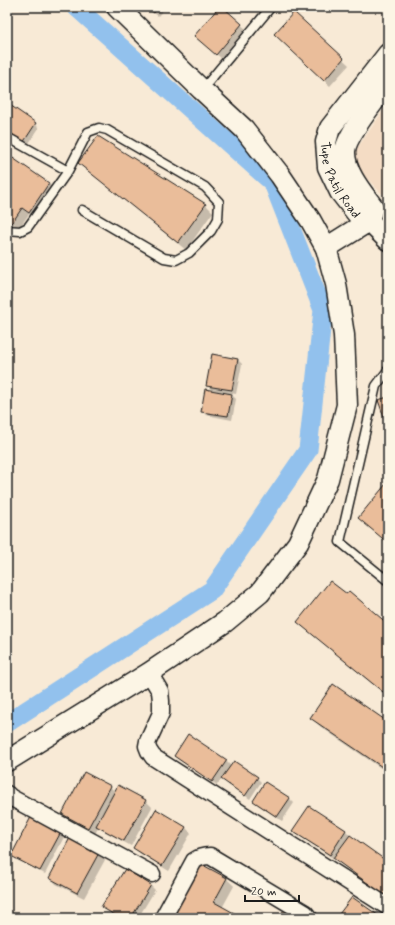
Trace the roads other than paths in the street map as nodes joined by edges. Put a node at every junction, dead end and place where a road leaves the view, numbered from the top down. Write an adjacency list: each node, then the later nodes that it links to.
1 (117, 7): 5 (street)
2 (270, 7): 5 (lane)
3 (388, 54): 4 (street, Tupe Patil Road)
4 (380, 83): 9 (street, Tupe Patil Road)
5 (202, 90): 12 (street)
6 (7, 137): 7 (lane)
7 (68, 171): 8 (lane); 10 (lane)
8 (82, 210)
9 (369, 221): 11 (street, Tupe Patil Road); 12 (street)
10 (7, 230)
11 (388, 240)
12 (326, 248): 15 (street)
13 (388, 370): 14 (lane)
14 (388, 581)
15 (148, 673): 16 (street); 19 (street)
16 (7, 761)
17 (8, 797): 18 (street)
18 (152, 874)
19 (388, 907)
20 (163, 918): 21 (street)
21 (309, 918)

